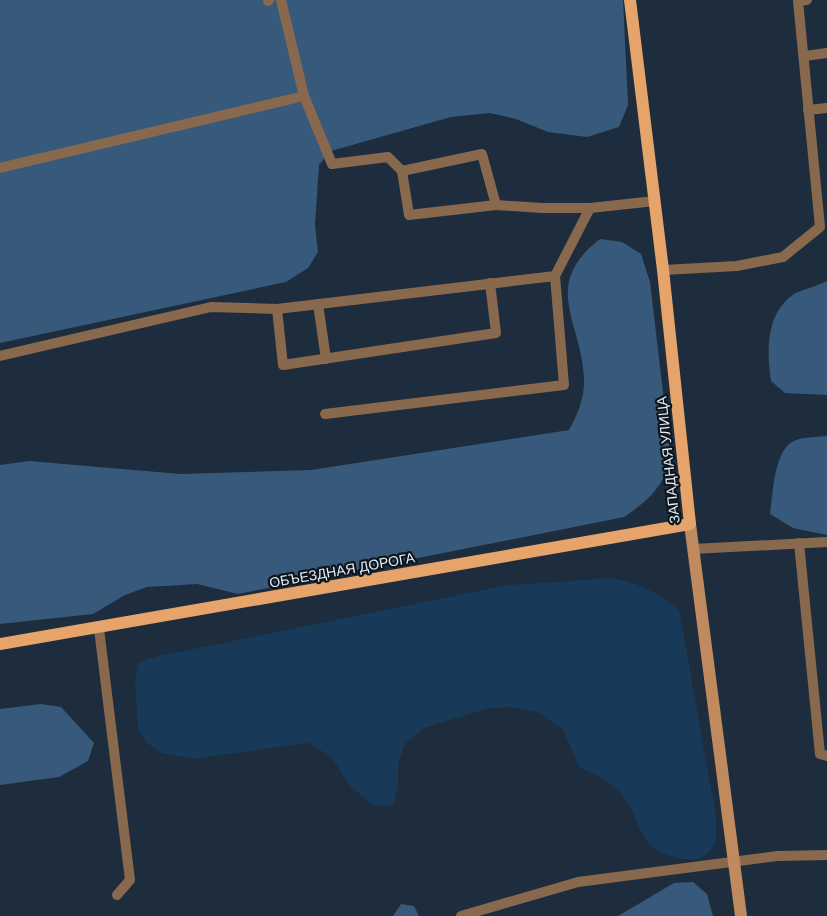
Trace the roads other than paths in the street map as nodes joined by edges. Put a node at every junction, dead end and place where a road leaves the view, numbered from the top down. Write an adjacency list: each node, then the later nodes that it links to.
1 (281, 0): 6 (lane)
2 (630, 0): 11 (main road, ЗАПАДНАЯ УЛИЦА)
3 (807, 0): 5 (lane)
4 (827, 53): 5 (lane)
5 (805, 56): 8 (lane)
6 (304, 96): 9 (lane); 10 (lane)
7 (827, 108): 8 (lane)
8 (808, 110): 14 (lane)
9 (0, 168)
10 (402, 171): 12 (lane); 12 (lane)
11 (655, 201): 13 (lane); 14 (main road, ЗАПАДНАЯ УЛИЦА)
12 (496, 205): 13 (lane)
13 (590, 208): 15 (lane)
14 (663, 270): 22 (main road, ЗАПАДНАЯ УЛИЦА)
15 (555, 276): 16 (lane); 21 (lane)
16 (490, 283): 17 (lane); 20 (lane)
17 (318, 304): 18 (lane); 20 (lane)
18 (277, 309): 19 (lane); 20 (lane)
19 (0, 356)
20 (326, 359)
21 (325, 414)
22 (690, 524): 25 (main road, ЗАПАДНАЯ УЛИЦА); 26 (main road, ОБЪЕЗДНАЯ ДОРОГА)
23 (827, 542): 24 (lane)
24 (799, 543): 25 (lane); 28 (lane)
25 (693, 549): 30 (main road, ЗАПАДНАЯ УЛИЦА)
26 (99, 629): 27 (main road, ОБЪЕЗДНАЯ ДОРОГА); 31 (lane)
27 (0, 644)
28 (827, 756)
29 (827, 855): 30 (lane)
30 (734, 862): 32 (lane); 33 (main road, ЗАПАДНАЯ УЛИЦА)
31 (118, 895)
32 (461, 916)
33 (741, 916)

